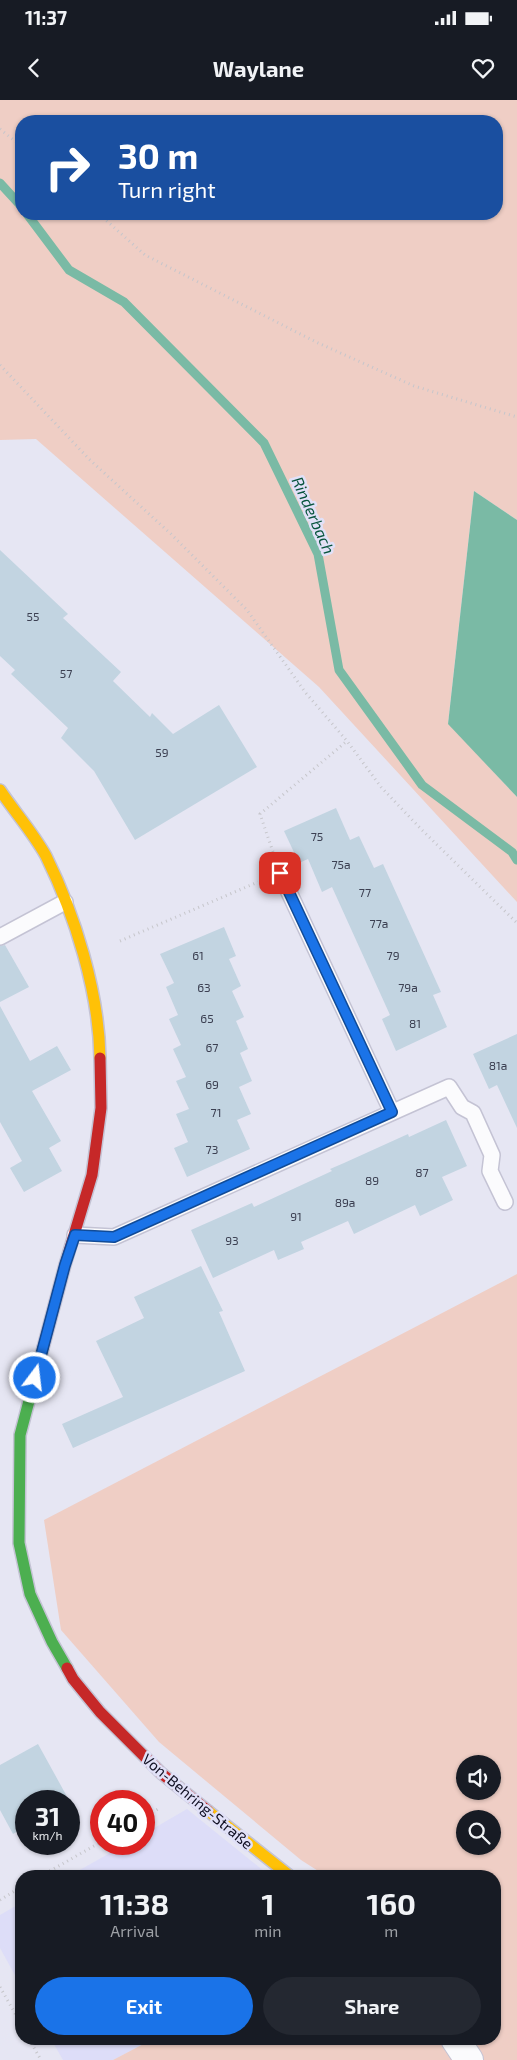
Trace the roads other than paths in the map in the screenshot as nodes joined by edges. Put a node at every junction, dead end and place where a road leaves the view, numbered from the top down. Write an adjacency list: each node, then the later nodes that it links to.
1 (0, 790): 3 (street, Von-Behring-Straße)
2 (280, 873): 5 (lane)
3 (65, 902): 4 (lane); 7 (street, Von-Behring-Straße)
4 (0, 937)
5 (392, 1112): 6 (lane); 7 (lane)
6 (505, 1202)
7 (75, 1235): 8 (street, Von-Behring-Straße)
8 (282, 1870)
9 (459, 2045): 10 (street)
10 (469, 2060)

